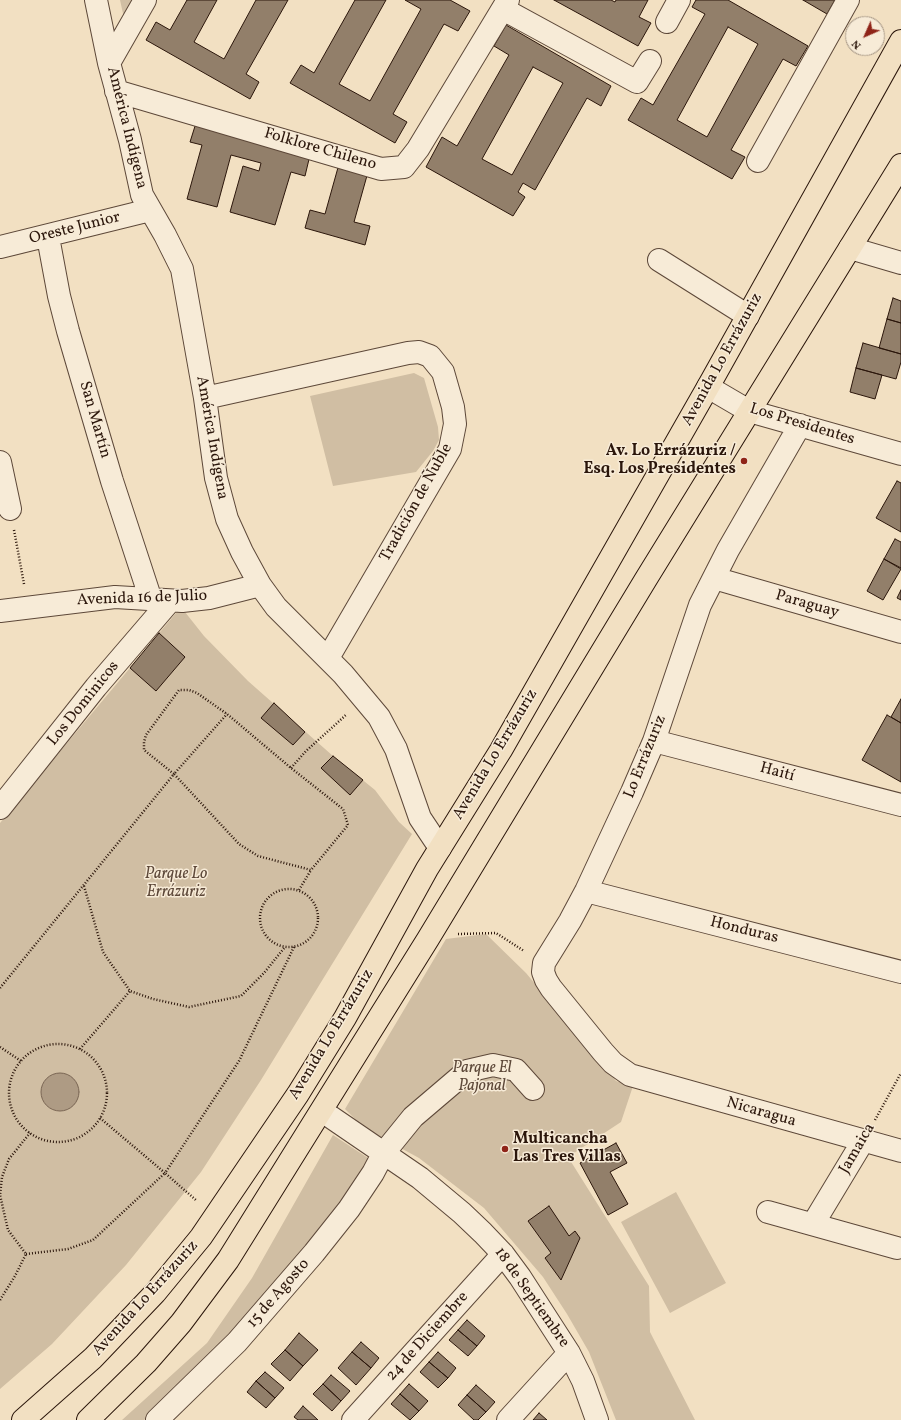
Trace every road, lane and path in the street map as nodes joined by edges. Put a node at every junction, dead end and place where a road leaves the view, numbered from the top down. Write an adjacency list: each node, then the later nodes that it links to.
1 (96, 0): 9 (street, América Indígena)
2 (145, 0): 9 (street)
3 (679, 0): 6 (street)
4 (848, 0): 11 (street)
5 (505, 4): 8 (street); 10 (street, Folklore Chileno)
6 (667, 22)
7 (901, 41): 19 (main road, Avenida Lo Errázuriz)
8 (650, 61)
9 (109, 64): 10 (street, América Indígena)
10 (116, 91): 13 (street, América Indígena)
11 (758, 161)
12 (901, 165): 16 (main road, Avenida Lo Errázuriz)
13 (150, 210): 14 (street, Oreste Junior); 21 (street, América Indígena)
14 (48, 237): 15 (street, Oreste Junior); 29 (street, San Martín)
15 (0, 247)
16 (850, 248): 18 (street); 22 (main road, Avenida Lo Errázuriz)
17 (659, 260): 19 (street)
18 (901, 263)
19 (748, 316): 20 (main road, Avenida Lo Errázuriz)
20 (708, 387): 22 (street, Los Presidentes); 41 (main road, Avenida Lo Errázuriz)
21 (204, 398): 28 (street, América Indígena); 33 (street, Tradición de Ñuble)
22 (749, 411): 23 (street, Los Presidentes); 46 (main road, Avenida Lo Errázuriz)
23 (800, 425): 24 (street, Los Presidentes); 27 (street, Lo Errázuriz)
24 (901, 454)
25 (0, 462): 26 (street)
26 (10, 509): 30 (path)
27 (714, 578): 32 (street, Paraguay); 36 (street, Lo Errázuriz)
28 (260, 585): 29 (street, Avenida 16 de Julio); 33 (street, América Indígena)
29 (160, 601): 30 (street, Avenida 16 de Julio); 40 (street, Los Dominicos)
30 (29, 607): 31 (street, Avenida 16 de Julio)
31 (0, 611)
32 (901, 632)
33 (328, 658): 34 (street, América Indígena)
34 (364, 698): 37 (path); 41 (street, América Indígena)
35 (228, 714): 37 (path); 38 (path); 38 (path)
36 (654, 741): 39 (street, Haití); 45 (street, Lo Errázuriz)
37 (291, 768): 42 (path)
38 (174, 774): 42 (path); 43 (path)
39 (901, 805)
40 (0, 808)
41 (440, 848): 66 (main road, Avenida Lo Errázuriz)
42 (311, 870): 44 (path)
43 (84, 885): 51 (path); 52 (path)
44 (298, 890): 47 (path); 48 (path)
45 (586, 891): 49 (street, Lo Errázuriz); 50 (street, Honduras)
46 (428, 939): 49 (path); 58 (main road, Avenida Lo Errázuriz)
47 (284, 947): 48 (path); 52 (path)
48 (294, 947): 64 (path)
49 (543, 972): 61 (street, Nicaragua)
50 (901, 972)
51 (0, 988)
52 (130, 991): 54 (path)
53 (0, 1047): 55 (path)
54 (80, 1049): 55 (path); 59 (path)
55 (20, 1061): 60 (path)
56 (901, 1073): 61 (path, Jamaica)
57 (533, 1089): 63 (street, 15 de Agosto)
58 (322, 1112): 63 (street, 18 de Septiembre); 74 (main road, Avenida Lo Errázuriz)
59 (100, 1118): 60 (path); 64 (path)
60 (30, 1133): 69 (path)
61 (863, 1141): 62 (street, Nicaragua); 67 (street, Jamaica)
62 (901, 1151)
63 (383, 1154): 70 (street, 18 de Septiembre); 75 (street, 15 de Agosto)
64 (165, 1173): 66 (path); 69 (path)
65 (768, 1212): 67 (street)
66 (215, 1218): 73 (main road, Avenida Lo Errázuriz)
67 (813, 1224): 68 (street)
68 (897, 1248)
69 (26, 1254): 71 (path)
70 (503, 1254): 72 (street, 18 de Septiembre); 76 (street, 24 de Diciembre)
71 (0, 1300)
72 (569, 1353): 77 (street); 78 (street, 18 de Septiembre)
73 (23, 1420)
74 (88, 1420)
75 (157, 1420)
76 (354, 1420)
77 (508, 1420)
78 (597, 1420)

